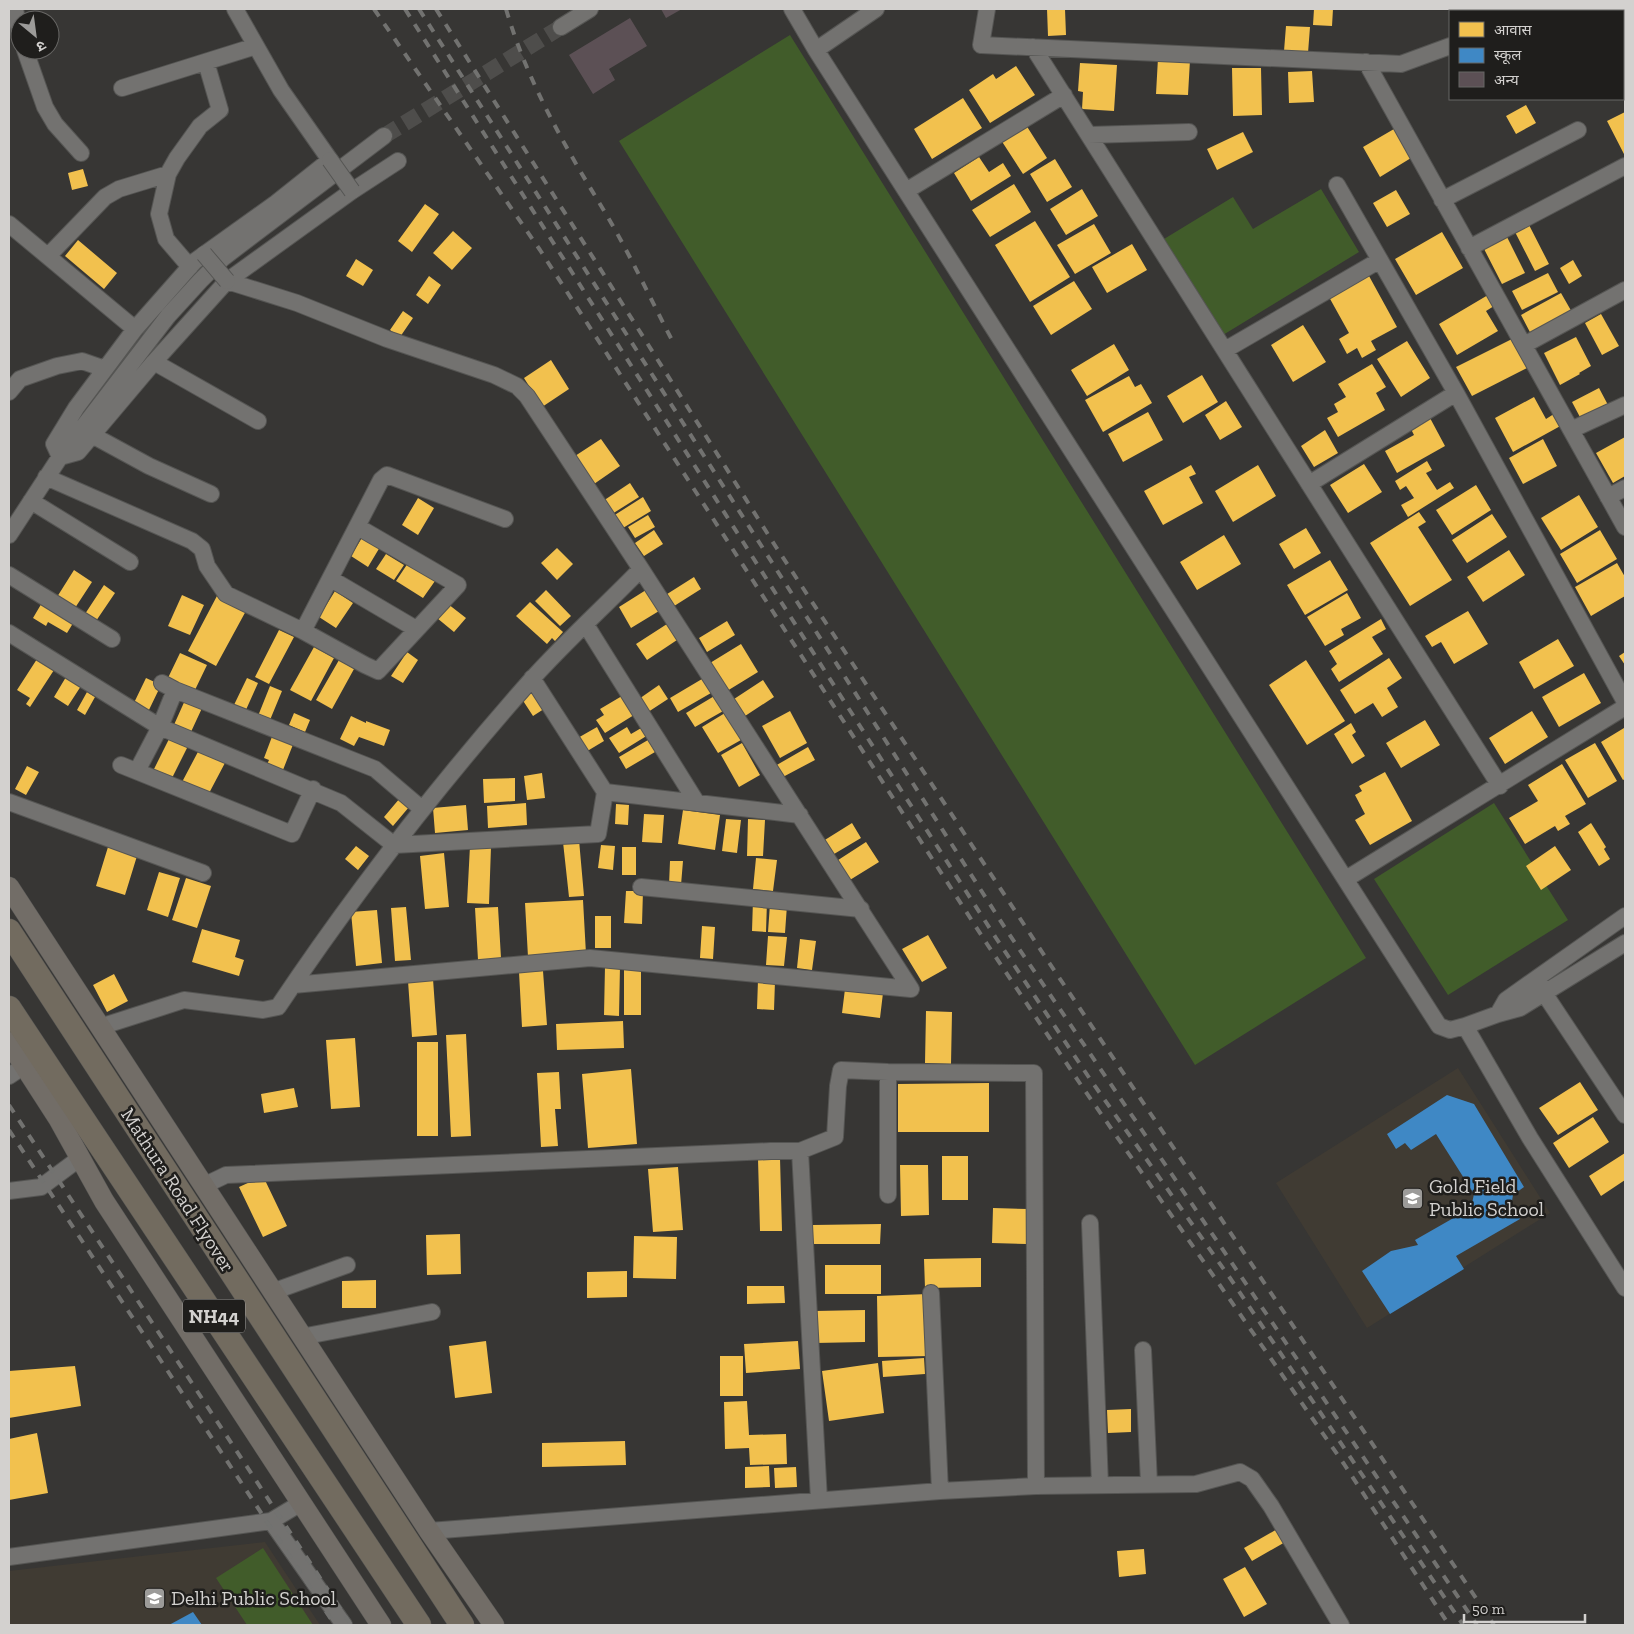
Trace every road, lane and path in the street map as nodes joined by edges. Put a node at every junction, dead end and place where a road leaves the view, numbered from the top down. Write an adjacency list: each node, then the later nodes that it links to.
1 (236, 9): 7 (street)
2 (590, 9): 6 (street)
3 (792, 9): 10 (street)
4 (876, 9): 10 (street)
5 (987, 9): 9 (street)
6 (561, 27)
7 (256, 46): 12 (street); 21 (street)
8 (1449, 46): 13 (street)
9 (1033, 47): 13 (street); 15 (street)
10 (816, 50): 27 (street)
11 (29, 60): 20 (street)
12 (206, 62): 14 (street); 24 (street)
13 (1366, 62): 28 (street)
14 (122, 88)
15 (1064, 95): 18 (street); 27 (street)
16 (1578, 130): 28 (street)
17 (1189, 132): 18 (street)
18 (1089, 135): 39 (street)
19 (384, 136): 48 (street)
20 (81, 153)
21 (330, 160): 26 (street, bridge); 31 (street)
22 (398, 160): 26 (street)
23 (1625, 166): 30 (street)
24 (168, 174): 32 (street); 34 (street)
25 (1337, 185): 33 (street)
26 (352, 191): 35 (street)
27 (906, 191): 83 (street)
28 (1442, 200): 30 (street)
29 (9, 224): 32 (street)
30 (1469, 248): 38 (street)
31 (204, 254): 34 (street); 35 (street, bridge)
32 (48, 256): 37 (street)
33 (1380, 260): 39 (street); 43 (street)
34 (190, 267): 37 (street)
35 (227, 281): 40 (street); 60 (street)
36 (1625, 290): 38 (street)
37 (135, 329): 41 (street)
38 (1524, 345): 46 (street)
39 (1225, 350): 50 (street)
40 (154, 362): 45 (street); 47 (street)
41 (105, 369): 42 (street); 48 (street)
42 (9, 392)
43 (1456, 393): 50 (street); 69 (street)
44 (1625, 405): 46 (street)
45 (258, 421)
46 (1571, 430): 53 (street)
47 (92, 435): 48 (street); 52 (street)
48 (60, 458): 49 (street)
49 (46, 477): 54 (street); 65 (street)
50 (1309, 484): 74 (street)
51 (1625, 488): 53 (street)
52 (211, 494)
53 (1608, 497): 57 (street)
54 (31, 501): 58 (street); 59 (street)
55 (505, 519): 56 (street)
56 (358, 527): 62 (street); 64 (street)
57 (1625, 527)
58 (9, 535)
59 (130, 562)
60 (641, 570): 63 (street); 80 (street)
61 (9, 575): 67 (street)
62 (331, 579): 64 (street); 65 (street)
63 (586, 625): 68 (street); 78 (street)
64 (416, 629): 65 (street)
65 (303, 631)
66 (9, 633): 71 (street)
67 (112, 639)
68 (532, 678): 76 (street); 79 (street)
69 (1625, 702)
70 (1625, 707): 74 (street)
71 (160, 727): 73 (street); 75 (street); 79 (street)
72 (121, 765): 73 (street)
73 (137, 772): 75 (street)
74 (1500, 786): 83 (street)
75 (313, 790): 81 (street)
76 (605, 792): 78 (street); 81 (street)
77 (9, 802): 82 (street)
78 (697, 802): 80 (street)
79 (422, 809): 81 (street)
80 (800, 815): 86 (street)
81 (394, 845): 91 (street)
82 (203, 873)
83 (1346, 879): 95 (street)
84 (9, 887): 96 (main road)
85 (641, 887): 86 (street)
86 (861, 909): 91 (street)
87 (1625, 916): 90 (street)
88 (9, 931): 126 (highway, Mathura Road Flyover / NH44)
89 (1625, 943): 92 (street)
90 (1538, 978): 92 (street); 94 (street)
91 (293, 985): 96 (street)
92 (1544, 993): 94 (street); 100 (street)
93 (9, 1008): 125 (highway, Mathura Road Flyover / NH44)
94 (1498, 1014): 95 (street)
95 (1464, 1026): 108 (street)
96 (100, 1028): 103 (main road)
97 (9, 1042): 98 (main road)
98 (16, 1071): 102 (main road)
99 (888, 1072): 101 (street); 105 (street); 116 (street)
100 (1625, 1115)
101 (800, 1152): 103 (street); 118 (street)
102 (80, 1158): 104 (street); 119 (main road)
103 (202, 1186): 109 (main road)
104 (9, 1191)
105 (888, 1195)
106 (1090, 1223): 115 (street)
107 (347, 1265): 109 (street)
108 (1625, 1288)
109 (272, 1292): 112 (main road)
110 (931, 1293): 117 (street)
111 (432, 1312): 112 (street)
112 (302, 1337): 121 (main road)
113 (1142, 1350): 114 (street)
114 (1149, 1484): 115 (street); 128 (street)
115 (1100, 1485): 116 (street)
116 (1036, 1486): 117 (street)
117 (940, 1491): 118 (street)
118 (819, 1500): 121 (street)
119 (301, 1504): 120 (street); 124 (main road)
120 (272, 1521): 122 (street); 123 (street)
121 (429, 1531): 127 (main road)
122 (9, 1557)
123 (344, 1625)
124 (381, 1625)
125 (419, 1625)
126 (462, 1625)
127 (494, 1625)
128 (1341, 1625)

